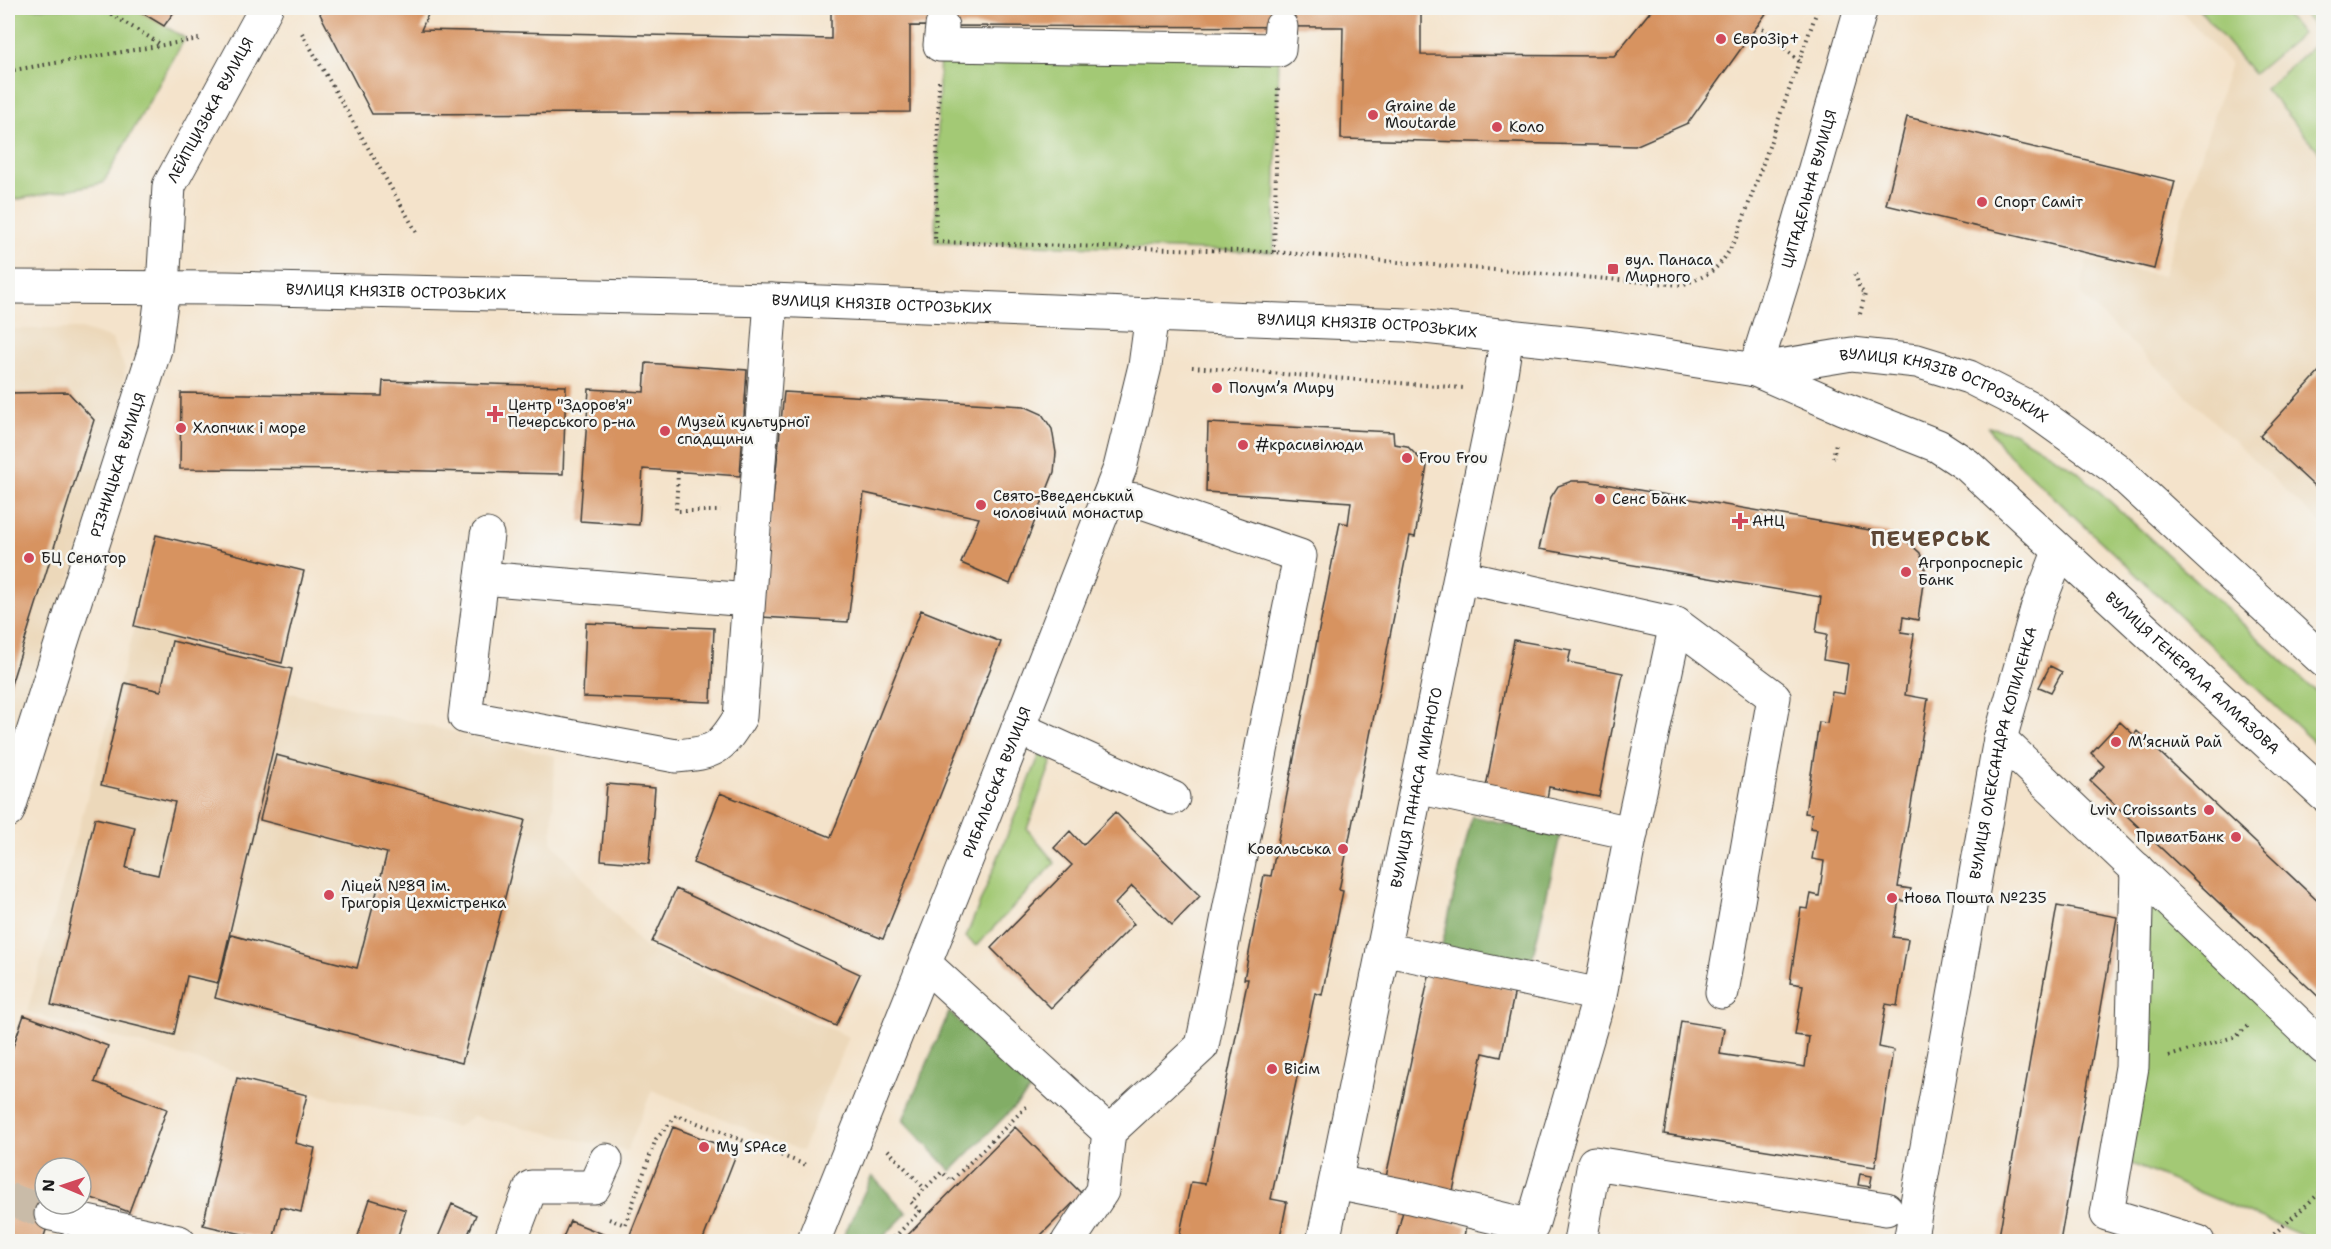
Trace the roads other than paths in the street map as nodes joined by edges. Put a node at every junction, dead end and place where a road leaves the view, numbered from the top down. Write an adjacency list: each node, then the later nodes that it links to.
1 (266, 8): 6 (street, ЛЕЙПЦИЗЬКА ВУЛИЦЯ)
2 (1861, 8): 10 (street, ЦИТАДЕЛЬНА ВУЛИЦЯ)
3 (941, 36): 4 (street)
4 (1280, 38)
5 (8, 287): 6 (street, ВУЛИЦЯ КНЯЗІВ ОСТРОЗЬКИХ)
6 (163, 287): 7 (street, ВУЛИЦЯ КНЯЗІВ ОСТРОЗЬКИХ); 24 (street, РІЗНИЦЬКА ВУЛИЦЯ)
7 (771, 300): 8 (street, ВУЛИЦЯ КНЯЗІВ ОСТРОЗЬКИХ); 16 (street)
8 (1152, 314): 9 (street, ВУЛИЦЯ КНЯЗІВ ОСТРОЗЬКИХ); 11 (street, РИБАЛЬСЬКА ВУЛИЦЯ)
9 (1507, 335): 10 (street, ВУЛИЦЯ КНЯЗІВ ОСТРОЗЬКИХ); 14 (street, ВУЛИЦЯ ПАНАСА МИРНОГО)
10 (1755, 370): 13 (street, ВУЛИЦЯ КНЯЗІВ ОСТРОЗЬКИХ); 18 (street, ВУЛИЦЯ КНЯЗІВ ОСТРОЗЬКИХ)
11 (1109, 497): 19 (street, РИБАЛЬСЬКА ВУЛИЦЯ); 32 (street)
12 (487, 535): 15 (street)
13 (2059, 552): 20 (street, ВУЛИЦЯ ОЛЕКСАНДРА КОПИЛЕНКА); 22 (street, ВУЛИЦЯ ГЕНЕРАЛА АЛМАЗОВА)
14 (1460, 576): 17 (street); 21 (street, ВУЛИЦЯ ПАНАСА МИРНОГО)
15 (482, 578): 16 (street); 16 (street)
16 (748, 600)
17 (1676, 624): 25 (street); 29 (street)
18 (2324, 661)
19 (1018, 729): 23 (street); 28 (street, РИБАЛЬСЬКА ВУЛИЦЯ)
20 (2000, 739): 26 (street); 43 (street, ВУЛИЦЯ ОЛЕКСАНДРА КОПИЛЕНКА)
21 (1417, 787): 25 (street); 27 (street, ВУЛИЦЯ ПАНАСА МИРНОГО)
22 (2324, 795)
23 (1173, 798)
24 (8, 812)
25 (1631, 833): 30 (street)
26 (2137, 869): 31 (street); 44 (street)
27 (1383, 949): 30 (street); 34 (street, ВУЛИЦЯ ПАНАСА МИРНОГО)
28 (925, 964): 32 (street); 39 (street, РИБАЛЬСЬКА ВУЛИЦЯ)
29 (1722, 992)
30 (1600, 995): 34 (street)
31 (2324, 1048)
32 (1109, 1132): 40 (street)
33 (606, 1160): 38 (street)
34 (1336, 1182): 41 (street, ВУЛИЦЯ ПАНАСА МИРНОГО)
35 (1886, 1209): 42 (street)
36 (63, 1225): 37 (street)
37 (179, 1242)
38 (510, 1242)
39 (813, 1242)
40 (1068, 1242)
41 (1323, 1242)
42 (1580, 1242)
43 (1910, 1242)
44 (2198, 1242)

